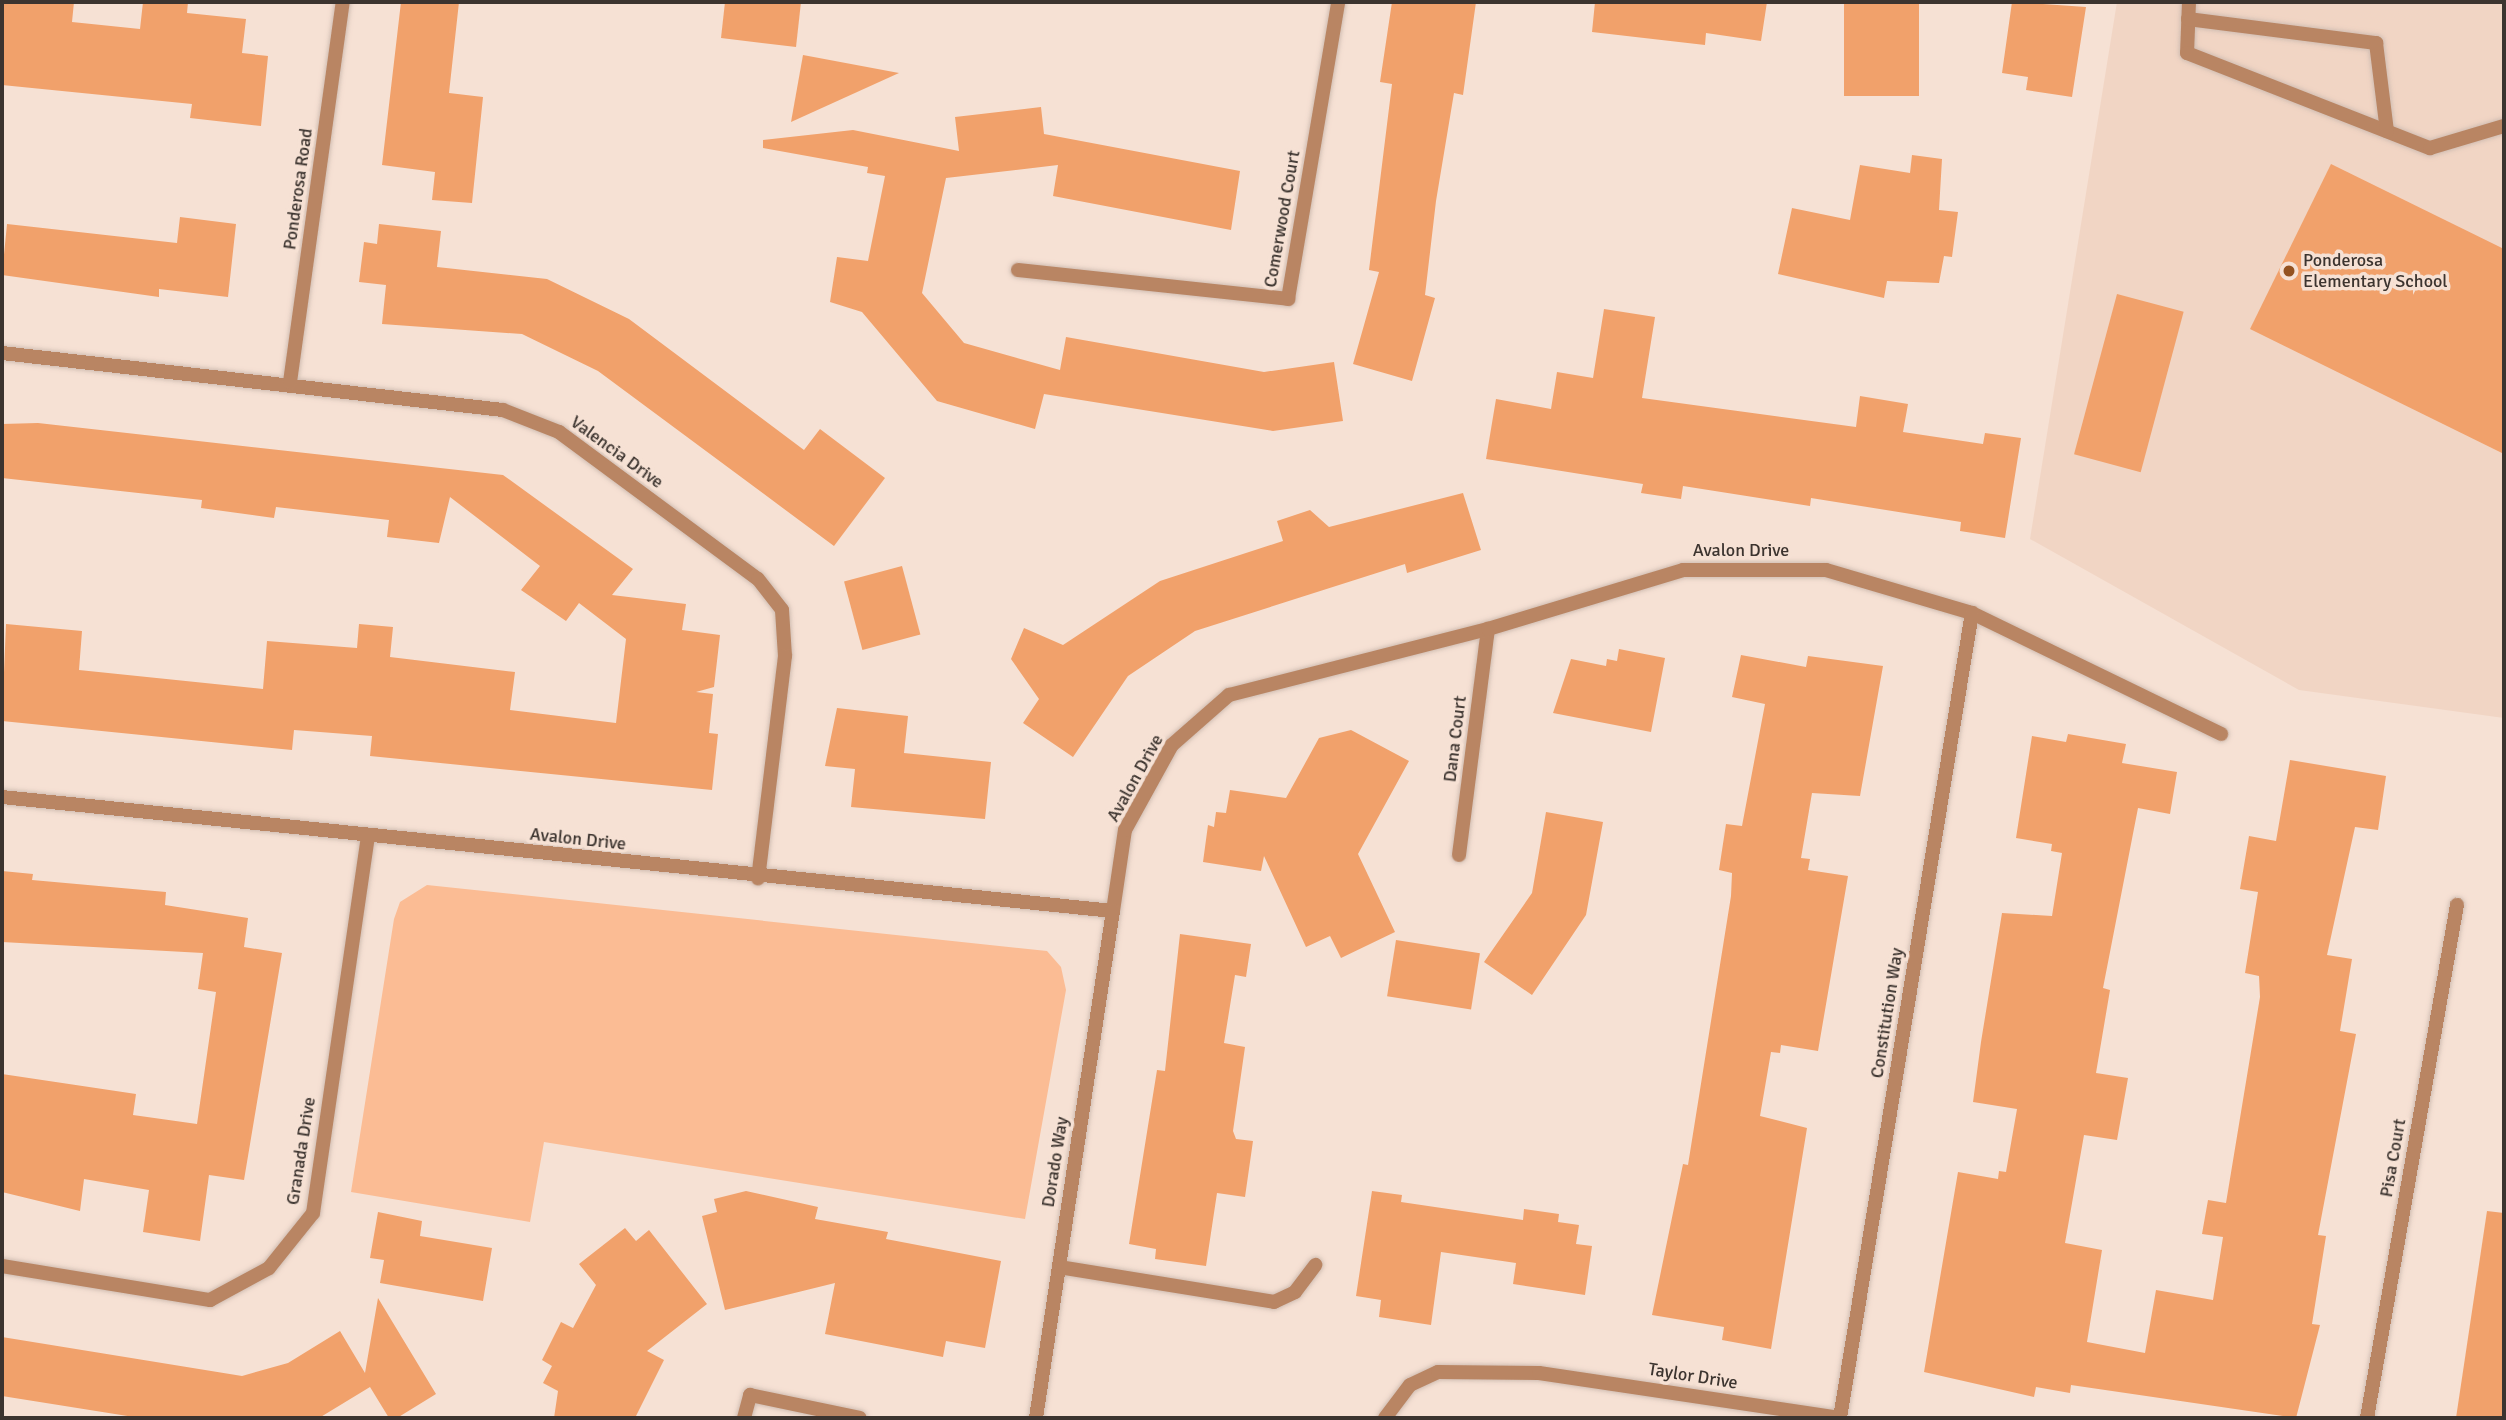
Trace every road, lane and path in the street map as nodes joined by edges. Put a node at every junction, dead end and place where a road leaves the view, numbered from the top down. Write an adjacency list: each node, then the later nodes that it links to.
1 (343, 2): 9 (street, Ponderosa Road)
2 (1338, 2): 7 (street, Comerwood Court)
3 (2189, 2): 4 (street)
4 (2188, 19): 6 (street); 6 (street)
5 (2504, 127): 6 (street)
6 (2387, 131)
7 (1018, 270)
8 (2, 353): 9 (street, Valencia Drive)
9 (290, 382): 16 (street, Valencia Drive)
10 (1972, 614): 11 (street, Avalon Drive); 12 (street, Avalon Drive); 26 (street, Constitution Way)
11 (1488, 629): 15 (street, Dana Court); 18 (street, Avalon Drive)
12 (2221, 734)
13 (2, 797): 14 (street, Avalon Drive)
14 (368, 835): 16 (street, Avalon Drive); 20 (street, Granada Drive)
15 (1460, 855)
16 (758, 878): 18 (street, Avalon Drive)
17 (2457, 905): 27 (street, Pisa Court)
18 (1113, 911): 21 (street, Dorado Way)
19 (1315, 1265): 21 (street)
20 (2, 1266)
21 (1059, 1267): 24 (street, Dorado Way)
22 (744, 1418): 23 (street)
23 (860, 1418)
24 (1036, 1418)
25 (1385, 1418): 26 (street, Taylor Drive)
26 (1840, 1418)
27 (2367, 1418)

